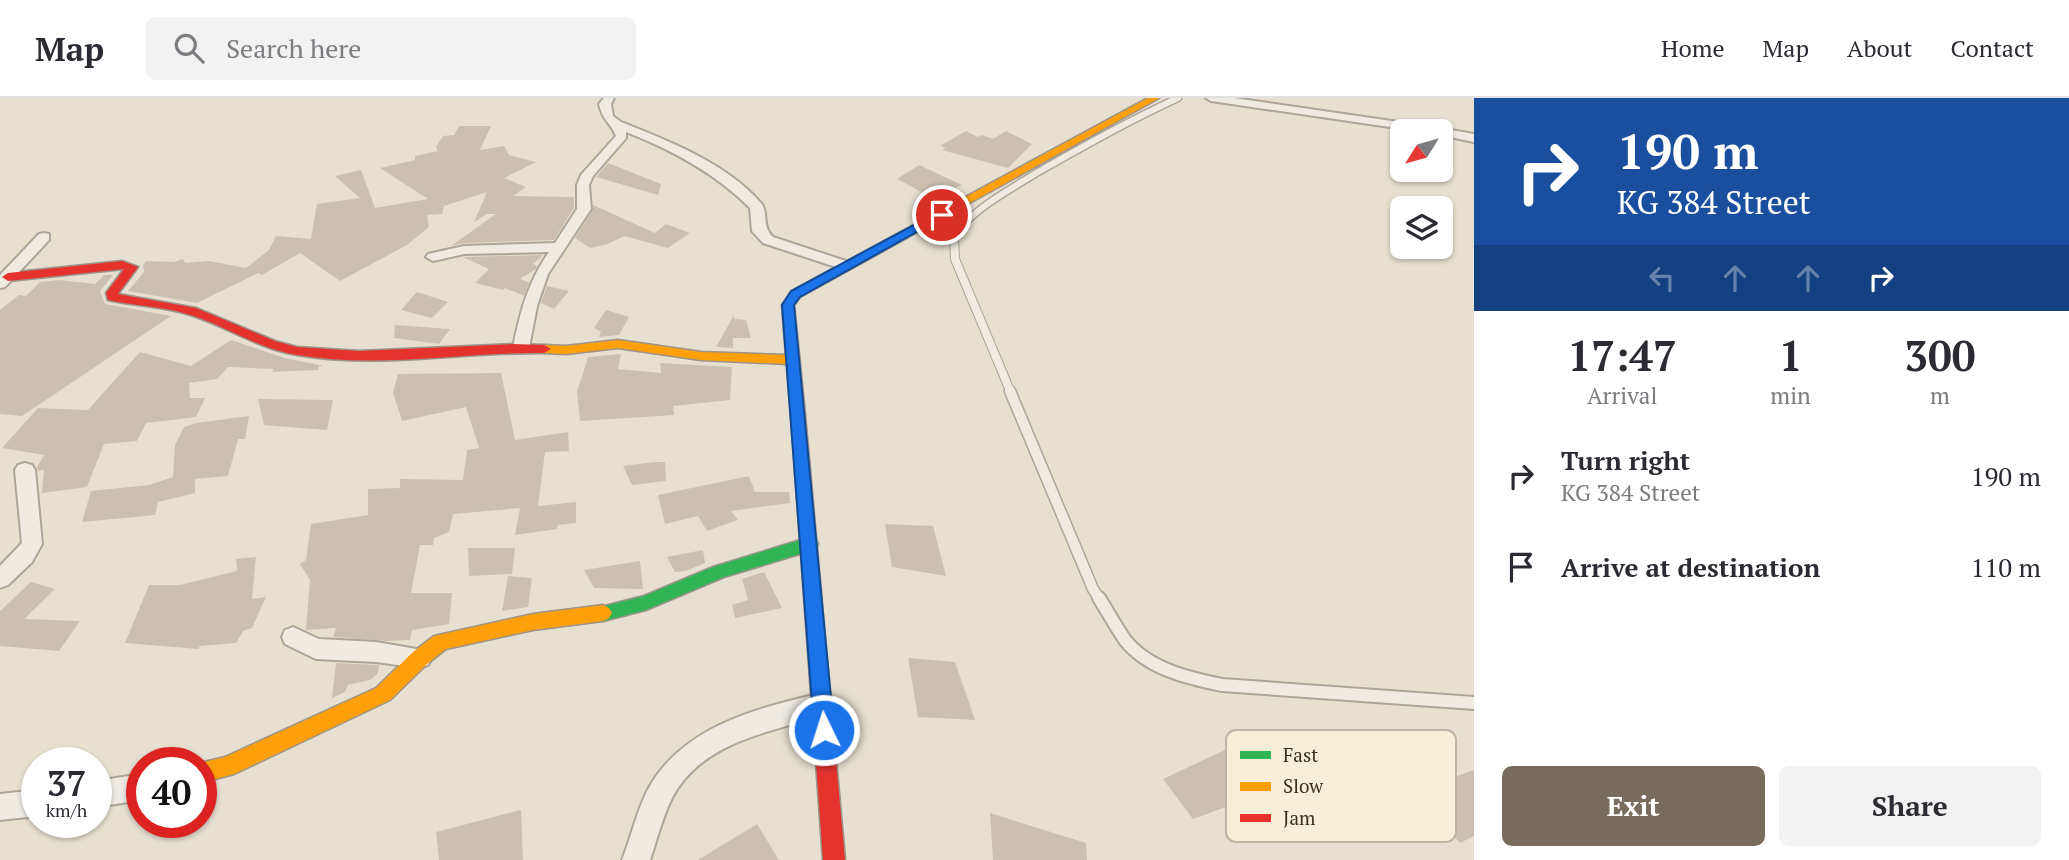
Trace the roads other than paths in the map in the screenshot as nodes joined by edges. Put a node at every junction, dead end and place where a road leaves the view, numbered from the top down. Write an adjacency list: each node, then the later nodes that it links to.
1 (609, 98): 5 (street)
2 (1155, 98): 12 (street)
3 (1178, 98): 21 (lane)
4 (1211, 98): 6 (street)
5 (617, 124): 10 (street); 12 (street)
6 (1390, 124)
7 (1453, 134): 8 (street)
8 (1474, 138)
9 (44, 237): 13 (street)
10 (558, 247): 11 (street); 14 (street)
11 (433, 257)
12 (847, 266): 15 (street)
13 (4, 281): 14 (street)
14 (521, 348): 15 (street)
15 (792, 360): 17 (street)
16 (25, 470): 18 (street)
17 (810, 544): 20 (street); 22 (street)
18 (0, 579)
19 (293, 637): 20 (street)
20 (420, 658): 23 (street)
21 (1474, 703)
22 (822, 704): 26 (street); 27 (street)
23 (217, 770)
24 (21, 805): 25 (street)
25 (0, 807)
26 (636, 860)
27 (834, 860)

